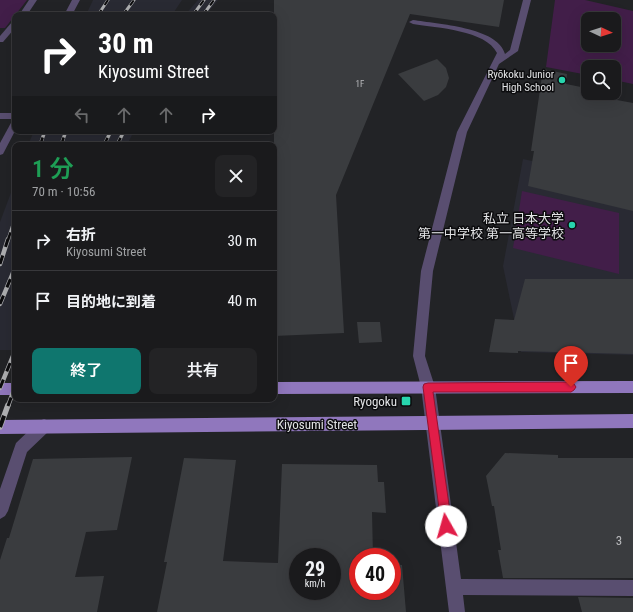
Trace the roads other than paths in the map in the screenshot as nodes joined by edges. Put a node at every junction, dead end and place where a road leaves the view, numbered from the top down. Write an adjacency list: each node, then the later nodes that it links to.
1 (33, 0): 4 (street)
2 (76, 0): 5 (street)
3 (527, 0): 9 (street)
4 (25, 12)
5 (70, 12)
6 (413, 22): 9 (street)
7 (12, 27): 8 (street)
8 (0, 40)
9 (496, 63): 14 (street)
10 (0, 116): 11 (street)
11 (12, 116)
12 (12, 129): 13 (street)
13 (0, 152)
14 (428, 387): 15 (main road); 16 (main road); 20 (street)
15 (633, 387)
16 (277, 388)
17 (0, 389): 18 (main road)
18 (12, 389)
19 (633, 421): 20 (main road, Kiyosumi Street)
20 (433, 424): 22 (main road, Kiyosumi Street); 24 (street)
21 (0, 426): 22 (main road, Kiyosumi Street)
22 (44, 426): 23 (street)
23 (0, 511)
24 (454, 587): 25 (street); 26 (street)
25 (633, 588)
26 (457, 612)

